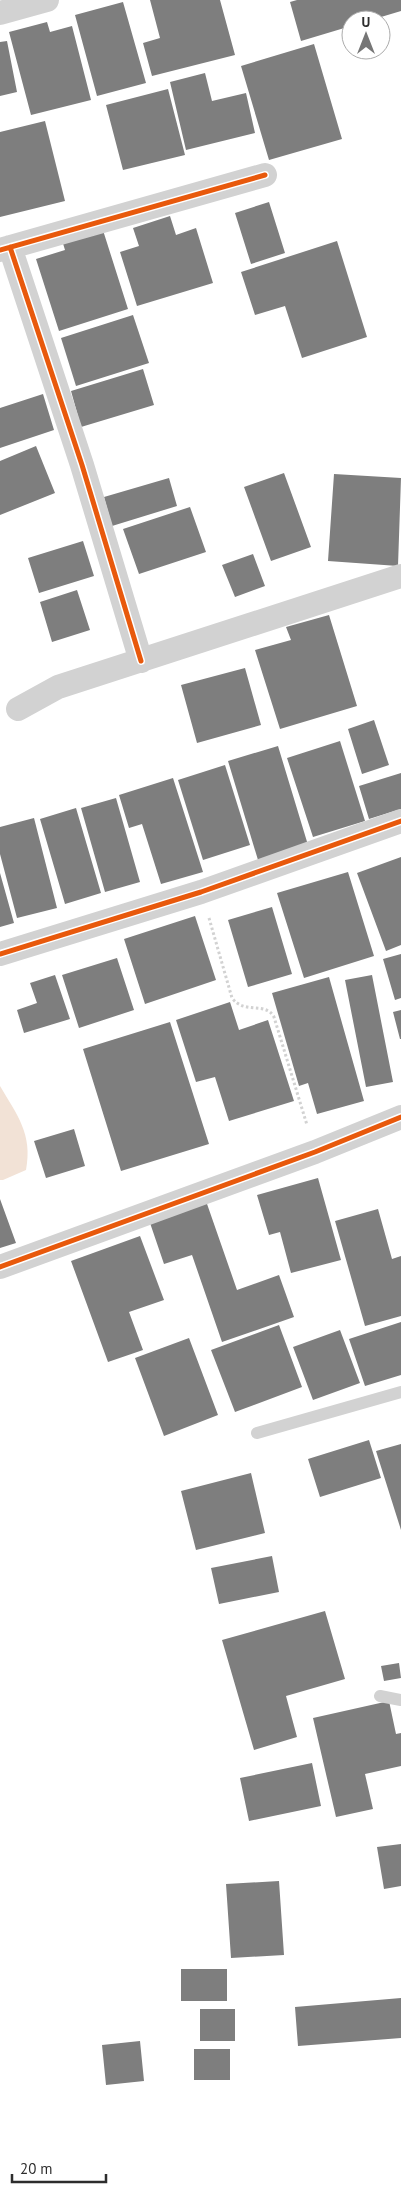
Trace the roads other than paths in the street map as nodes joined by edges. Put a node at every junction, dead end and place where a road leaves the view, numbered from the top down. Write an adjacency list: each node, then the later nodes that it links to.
1 (47, 0): 2 (street)
2 (0, 13)
3 (265, 175): 4 (street)
4 (5, 248): 6 (street)
5 (401, 576): 6 (street)
6 (141, 661): 7 (street)
7 (18, 709)
8 (401, 821): 9 (street)
9 (0, 954)
10 (401, 1117): 11 (street)
11 (0, 1267)
12 (401, 1392): 13 (lane)
13 (257, 1433)
14 (380, 1696): 15 (lane)
15 (401, 1700)

